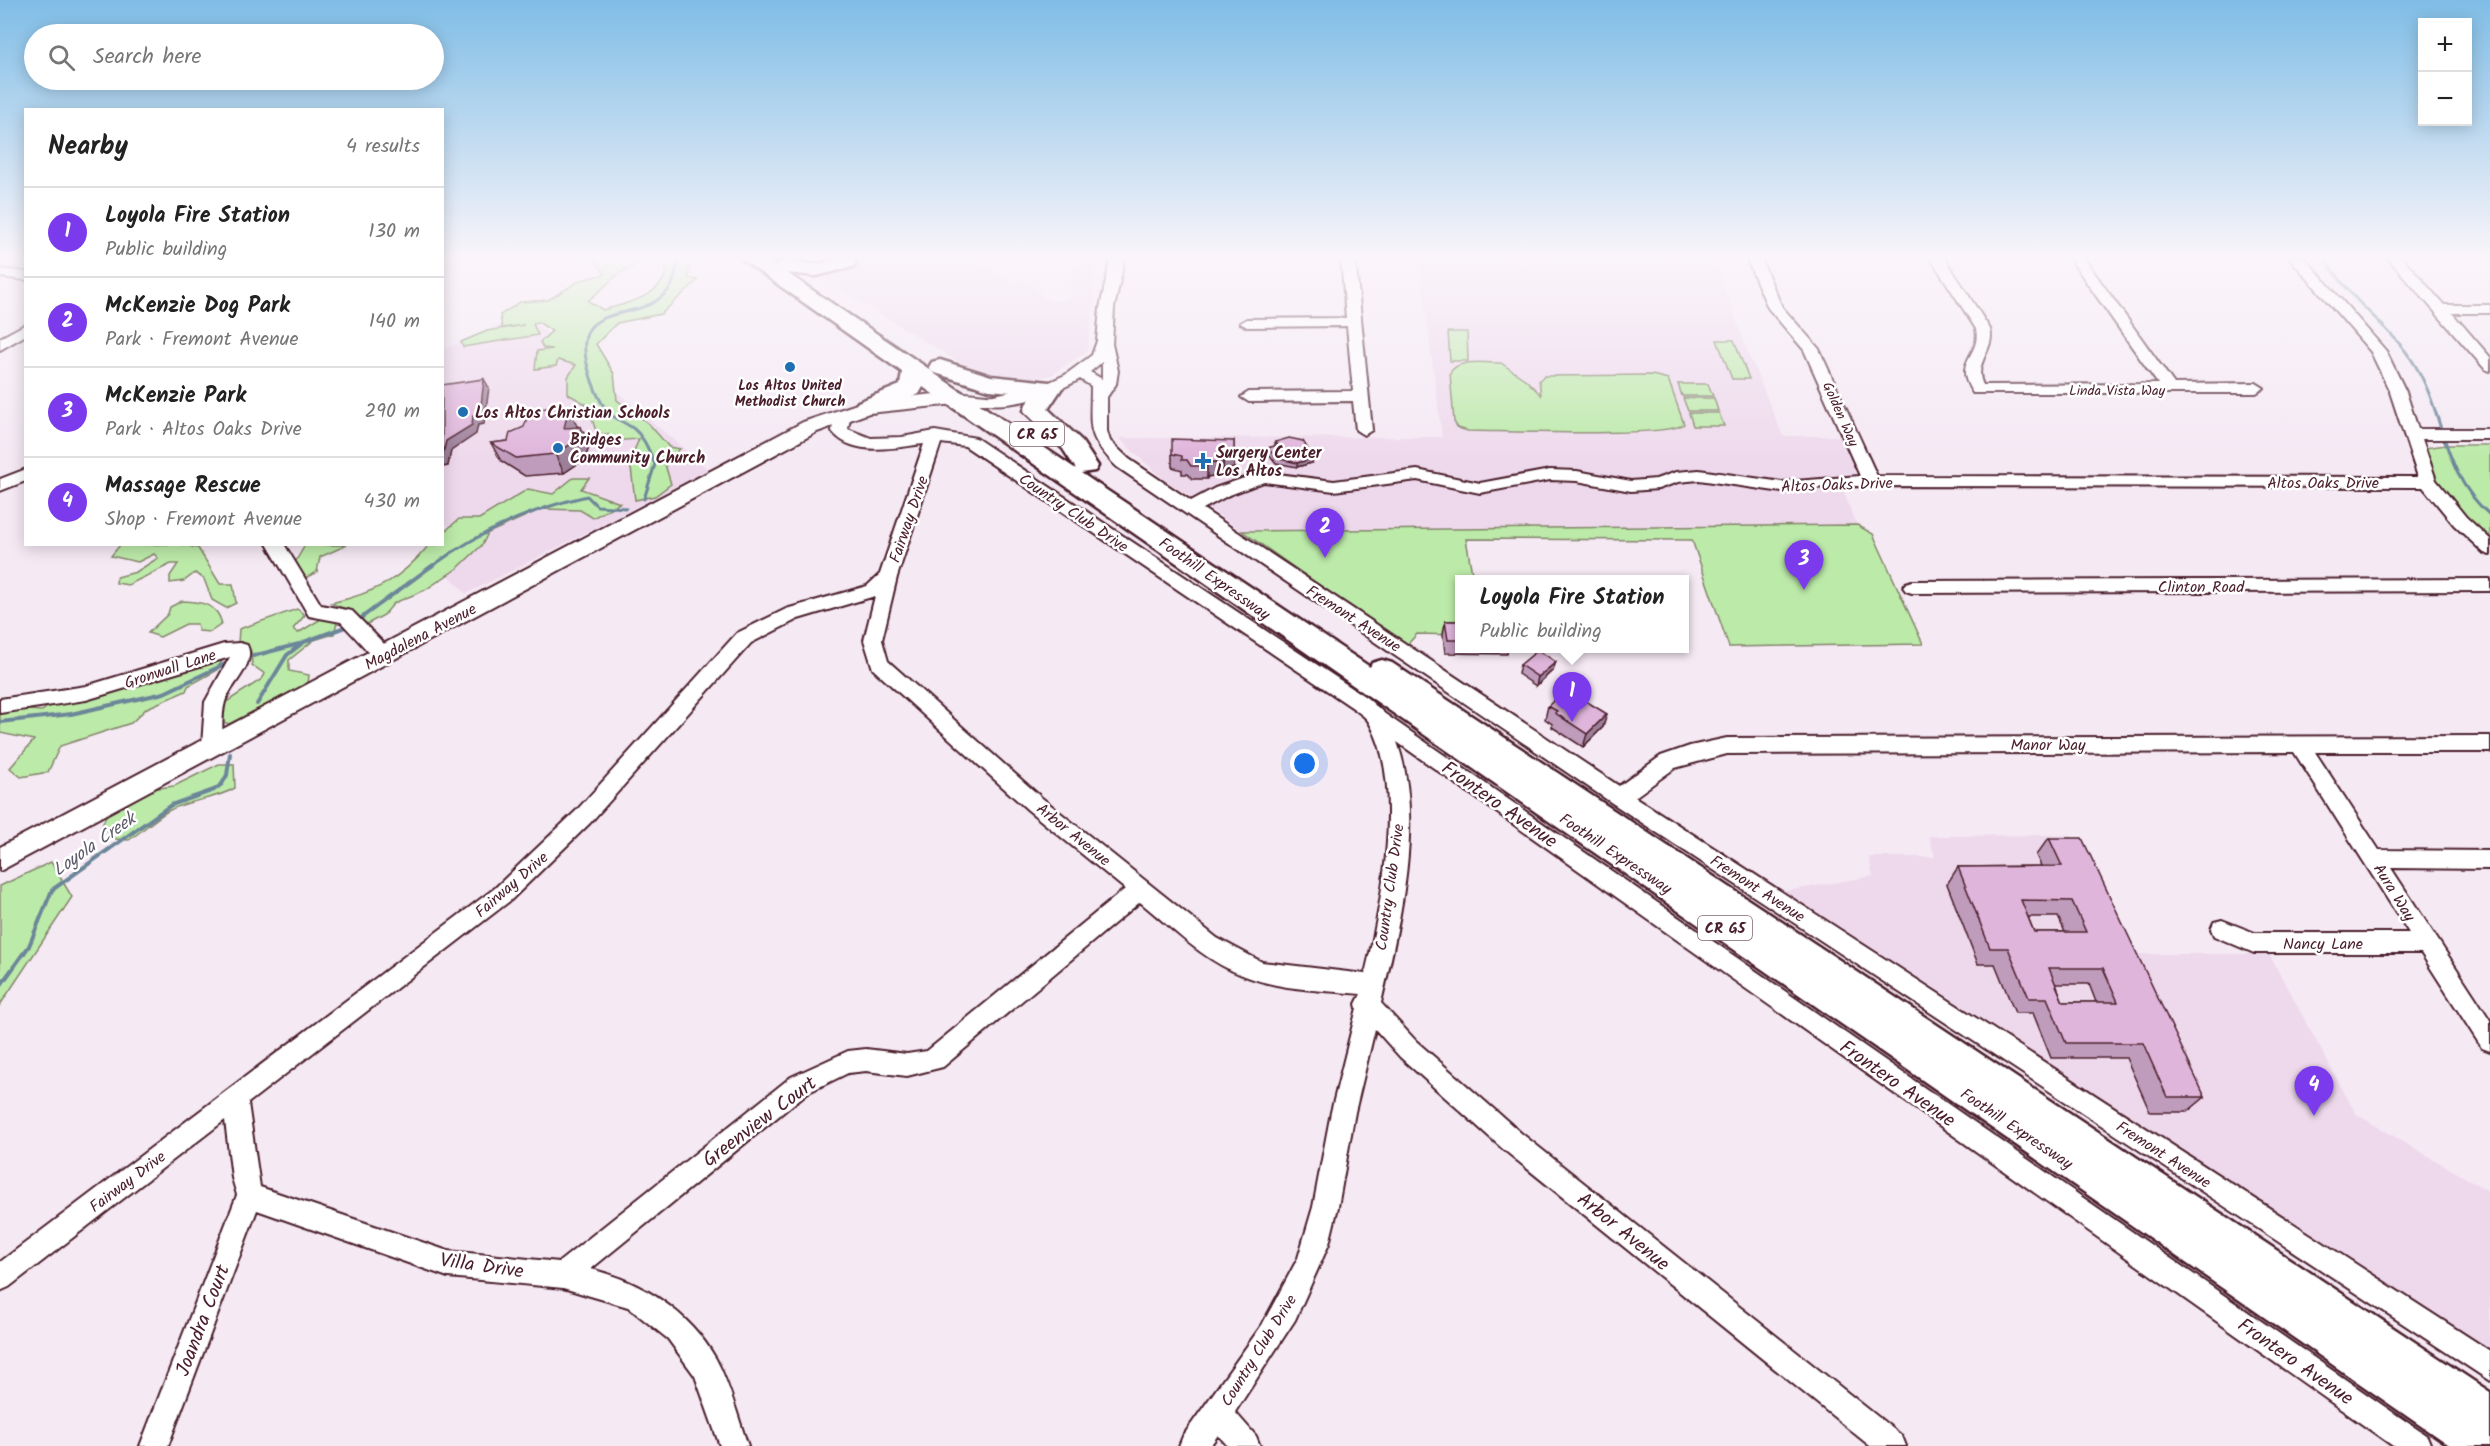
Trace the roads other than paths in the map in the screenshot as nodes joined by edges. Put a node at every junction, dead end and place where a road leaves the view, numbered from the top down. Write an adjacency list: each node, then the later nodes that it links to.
1 (847, 324): 15 (highway, Foothill Expressway / CR G5)
2 (874, 324): 14 (highway, Foothill Expressway / CR G5)
3 (1106, 324): 11 (street)
4 (1354, 324): 21 (street)
5 (1789, 324): 32 (street, Golden Way)
6 (1980, 324): 19 (street, Linda Vista Way)
7 (2124, 324): 19 (street)
8 (2355, 324): 27 (street)
9 (2454, 324): 13 (street)
10 (24, 329): 12 (street)
11 (1104, 344): 16 (street); 20 (street)
12 (0, 345)
13 (2490, 366)
14 (940, 367): 17 (highway); 23 (highway, Foothill Expressway / CR G5)
15 (913, 370): 23 (highway, Foothill Expressway / CR G5); 24 (highway)
16 (1080, 372): 17 (street); 20 (street)
17 (1051, 388): 23 (street); 30 (highway)
18 (2256, 388): 19 (street, Linda Vista Way)
19 (2170, 390)
20 (1100, 395): 35 (street, Fremont Avenue)
21 (1361, 396): 22 (street); 26 (street)
22 (1249, 397)
23 (971, 401): 24 (main road, Magdalena Avenue); 25 (main road, Magdalena Avenue); 30 (highway, Foothill Expressway / CR G5); 69 (highway, Foothill Expressway / CR G5)
24 (866, 407): 25 (main road, Magdalena Avenue)
25 (842, 417): 29 (street, Country Club Drive); 41 (main road, Magdalena Avenue)
26 (1364, 430)
27 (2420, 434): 28 (street); 33 (street)
28 (2490, 434)
29 (935, 436): 38 (street, Fairway Drive); 43 (street, Country Club Drive)
30 (1086, 466): 62 (highway, Foothill Expressway / CR G5)
31 (24, 475): 34 (street)
32 (1871, 482): 33 (street, Altos Oaks Drive); 35 (street, Altos Oaks Drive)
33 (2428, 482): 37 (street)
34 (0, 486)
35 (1189, 509): 47 (street, Fremont Avenue)
36 (276, 546): 41 (street)
37 (2490, 549)
38 (888, 577): 51 (street, Arbor Avenue); 56 (street, Fairway Drive)
39 (2490, 585): 40 (street, Clinton Road)
40 (1912, 587)
41 (383, 655): 46 (main road, Magdalena Avenue)
42 (0, 705): 46 (street, Gronwall Lane)
43 (1379, 720): 54 (street, Country Club Drive); 68 (street, Frontero Avenue)
44 (2299, 744): 45 (street, Manor Way); 47 (street, Manor Way); 48 (street, Aura Way)
45 (2490, 744)
46 (212, 746): 49 (main road, Magdalena Avenue)
47 (1619, 797): 60 (street, Fremont Avenue)
48 (2374, 859): 50 (street); 53 (street, Aura Way)
49 (0, 860)
50 (2490, 860)
51 (1142, 888): 54 (street, Arbor Avenue); 58 (street, Greenview Court)
52 (2222, 929): 53 (street, Nancy Lane)
53 (2426, 943): 55 (street, Aura Way)
54 (1371, 994): 61 (street, Country Club Drive); 67 (street, Arbor Avenue)
55 (2490, 1040)
56 (235, 1098): 57 (street); 59 (street, Fairway Drive)
57 (250, 1195): 58 (street, Villa Drive); 63 (street, Joandra Court)
58 (563, 1275): 64 (street, Villa Drive)
59 (0, 1278)
60 (2490, 1367)
61 (1218, 1413): 65 (street, Country Club Drive); 66 (street)
62 (2490, 1416)
63 (154, 1446)
64 (734, 1446)
65 (1193, 1446)
66 (1246, 1446)
67 (1892, 1446)
68 (2417, 1446)
69 (2485, 1446)

